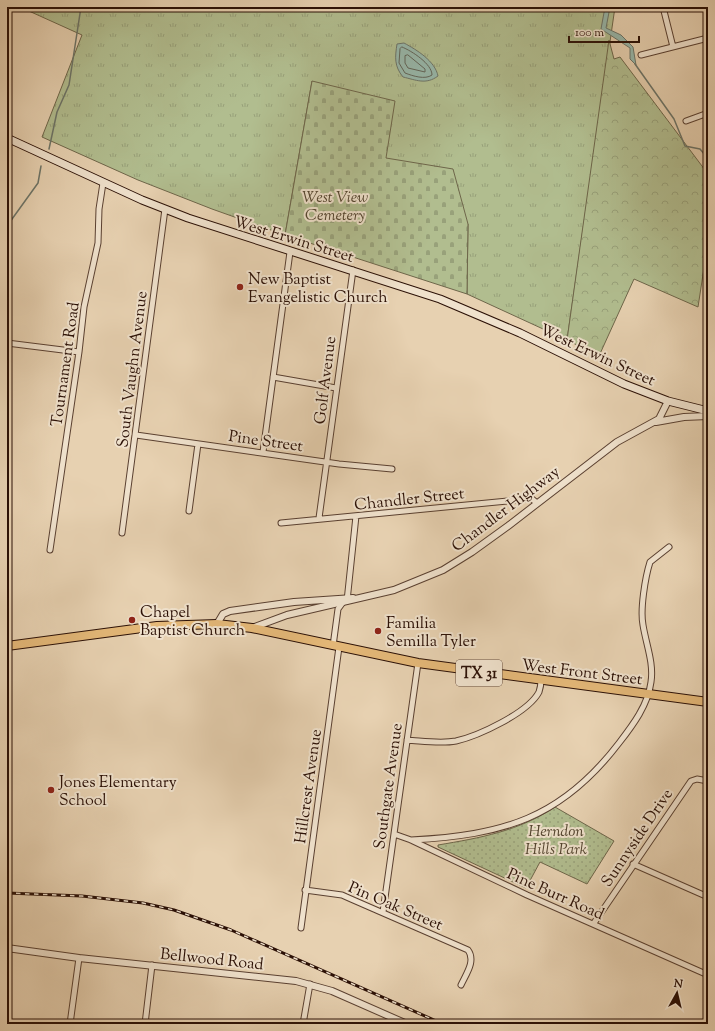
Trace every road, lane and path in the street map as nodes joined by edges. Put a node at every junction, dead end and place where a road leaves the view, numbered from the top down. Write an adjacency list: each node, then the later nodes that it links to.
1 (663, 7): 3 (street)
2 (708, 38): 3 (street)
3 (673, 47): 4 (street)
4 (641, 55)
5 (708, 113): 6 (street)
6 (686, 121)
7 (7, 138): 8 (main road, West Erwin Street)
8 (103, 183): 9 (main road, West Erwin Street); 13 (street, Tournament Road)
9 (165, 209): 10 (main road, West Erwin Street); 20 (street, South Vaughn Avenue)
10 (290, 252): 11 (main road, West Erwin Street); 14 (street)
11 (352, 270): 15 (street, Golf Avenue); 16 (main road, West Erwin Street)
12 (7, 343): 13 (street)
13 (79, 352): 32 (street, Tournament Road)
14 (273, 377): 15 (street); 22 (street)
15 (336, 388): 23 (street, Golf Avenue)
16 (668, 401): 17 (main road, West Erwin Street); 19 (street)
17 (708, 411)
18 (708, 416): 19 (street, Chandler Highway)
19 (654, 423): 25 (street, Chandler Highway)
20 (136, 435): 21 (street, Pine Street); 30 (street, South Vaughn Avenue)
21 (198, 444): 22 (street, Pine Street); 26 (street)
22 (263, 452): 23 (street, Pine Street)
23 (327, 462): 24 (street, Pine Street); 28 (street, Golf Avenue)
24 (392, 469)
25 (537, 503): 27 (street, Chandler Street); 33 (street, Chandler Highway)
26 (189, 511)
27 (356, 516): 28 (street, Chandler Street); 33 (street, Hillcrest Avenue)
28 (319, 518): 29 (street, Chandler Street)
29 (282, 523)
30 (122, 533)
31 (669, 546): 40 (street)
32 (50, 550)
33 (345, 601): 34 (street, Chandler Highway); 35 (street, Chandler Highway); 37 (street, Hillcrest Avenue)
34 (217, 624): 35 (main road, West Front Street / TX 31); 36 (main road, TX 31)
35 (252, 628): 37 (main road, West Front Street / TX 31)
36 (7, 646)
37 (336, 646): 38 (main road, West Front Street / TX 31); 47 (street, Hillcrest Avenue)
38 (418, 663): 39 (main road, West Front Street / TX 31); 42 (street, Southgate Avenue)
39 (541, 680): 40 (main road, West Front Street / TX 31); 42 (street)
40 (649, 694): 41 (main road, West Front Street / TX 31); 45 (street)
41 (708, 702)
42 (407, 740): 44 (street, Southgate Avenue)
43 (708, 780): 46 (street, Sunnyside Drive)
44 (394, 834): 45 (street, Pine Burr Road); 49 (street, Southgate Avenue)
45 (411, 840): 50 (street, Pine Burr Road)
46 (633, 864): 48 (street); 50 (street, Sunnyside Drive)
47 (305, 890): 49 (street, Pin Oak Street); 51 (street, Hillcrest Avenue)
48 (708, 897)
49 (383, 912): 57 (street, Pin Oak Street)
50 (594, 923): 55 (street, Pine Burr Road)
51 (301, 928)
52 (7, 948): 53 (street, Bellwood Road)
53 (78, 958): 54 (street, Bellwood Road); 58 (street)
54 (152, 965): 56 (street, Bellwood Road); 59 (street)
55 (708, 975)
56 (310, 984): 60 (street); 61 (street, Bellwood Road)
57 (461, 985)
58 (70, 1024)
59 (145, 1024)
60 (303, 1024)
61 (407, 1024)

